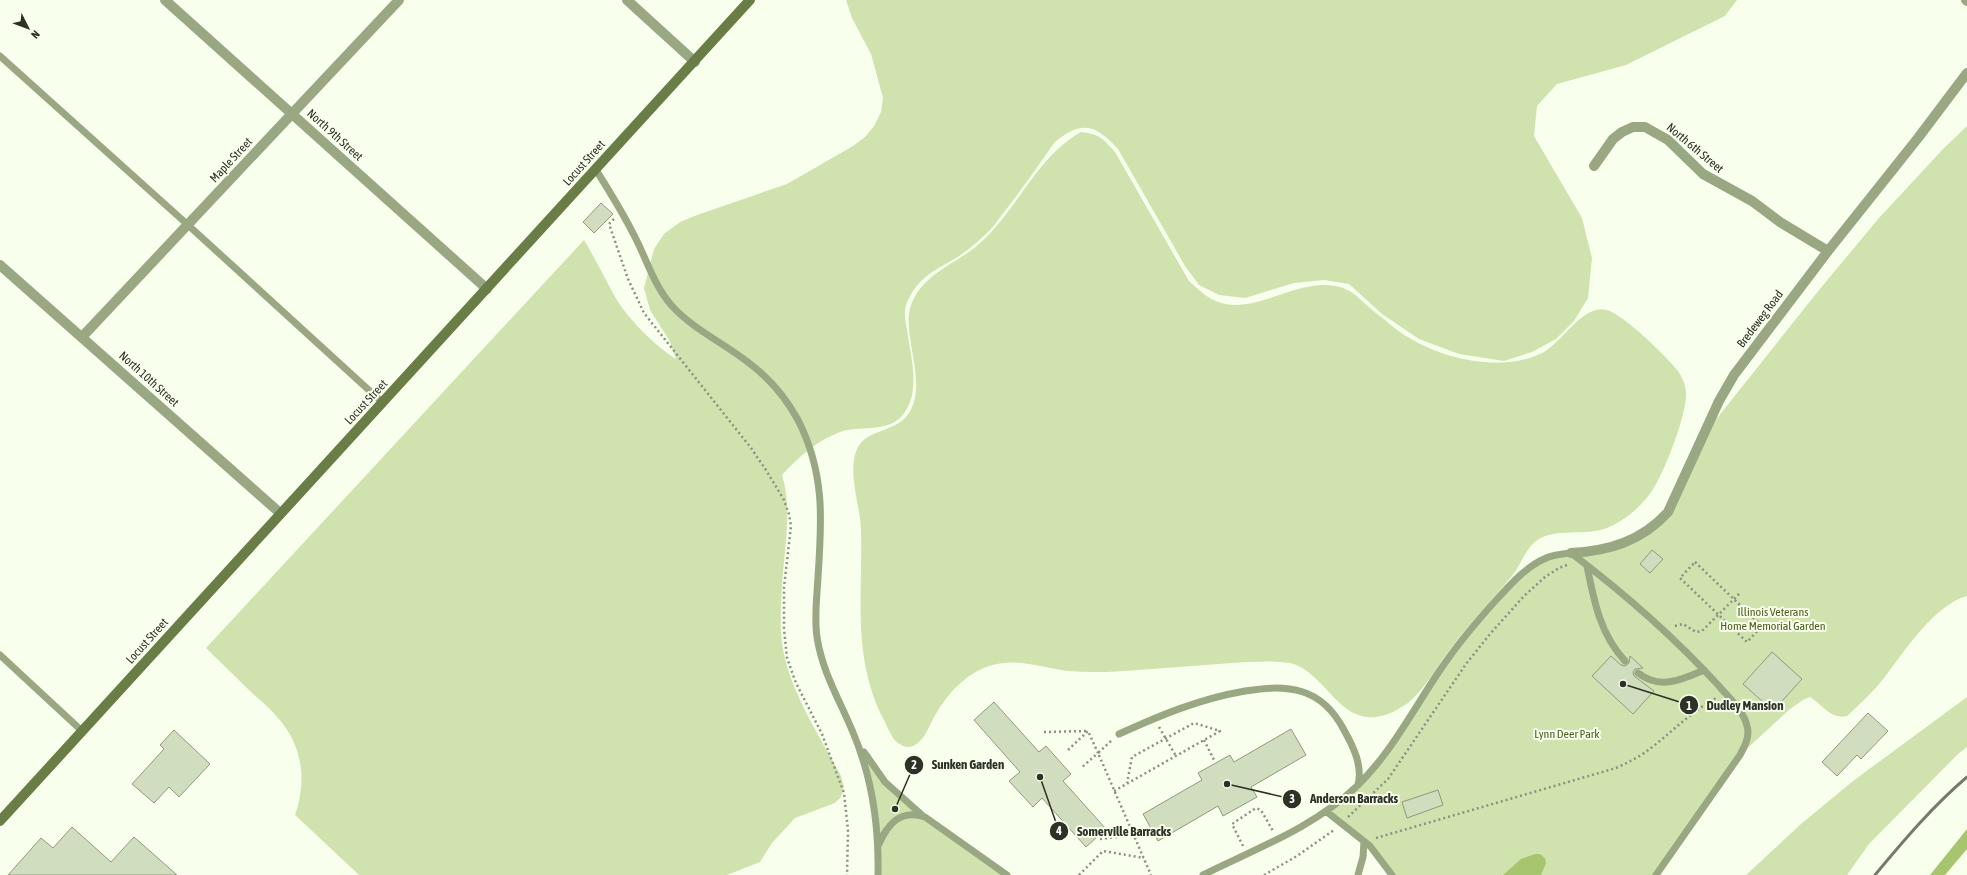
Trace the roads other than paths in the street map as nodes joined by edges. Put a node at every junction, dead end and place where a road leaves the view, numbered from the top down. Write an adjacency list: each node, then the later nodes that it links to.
1 (165, 0): 8 (street, North 9th Street)
2 (399, 0): 8 (street, Maple Street)
3 (627, 0): 6 (street)
4 (750, 0): 6 (street, Locust Street)
5 (0, 56): 11 (lane)
6 (695, 62): 10 (street, Locust Street)
7 (1967, 73): 12 (street, Bredeweg Road)
8 (292, 114): 11 (street, Maple Street); 14 (street, North 9th Street)
9 (1594, 166): 12 (street, North 6th Street)
10 (596, 170): 14 (street, Locust Street); 25 (lane)
11 (188, 225): 15 (street, Maple Street); 16 (lane)
12 (1828, 251): 18 (street, Bredeweg Road)
13 (0, 265): 15 (street, North 10th Street)
14 (487, 289): 16 (street, Locust Street)
15 (82, 337): 17 (street, North 10th Street)
16 (383, 404): 17 (street, Locust Street)
17 (280, 513): 24 (street, Locust Street)
18 (1571, 553): 19 (lane); 27 (lane)
19 (1587, 566): 21 (lane); 22 (lane)
20 (0, 655): 24 (lane)
21 (1625, 662)
22 (1704, 670): 23 (lane); 38 (lane)
23 (1638, 673)
24 (82, 731): 30 (street, Locust Street)
25 (853, 731): 29 (lane); 32 (lane)
26 (1119, 734): 27 (lane)
27 (1358, 785): 28 (lane)
28 (1327, 812): 31 (lane); 35 (lane)
29 (925, 818): 32 (lane); 34 (lane)
30 (0, 821)
31 (1364, 842): 36 (lane); 37 (lane)
32 (878, 846): 33 (lane)
33 (878, 875)
34 (1007, 875)
35 (1203, 875)
36 (1358, 875)
37 (1392, 875)
38 (1656, 875)

